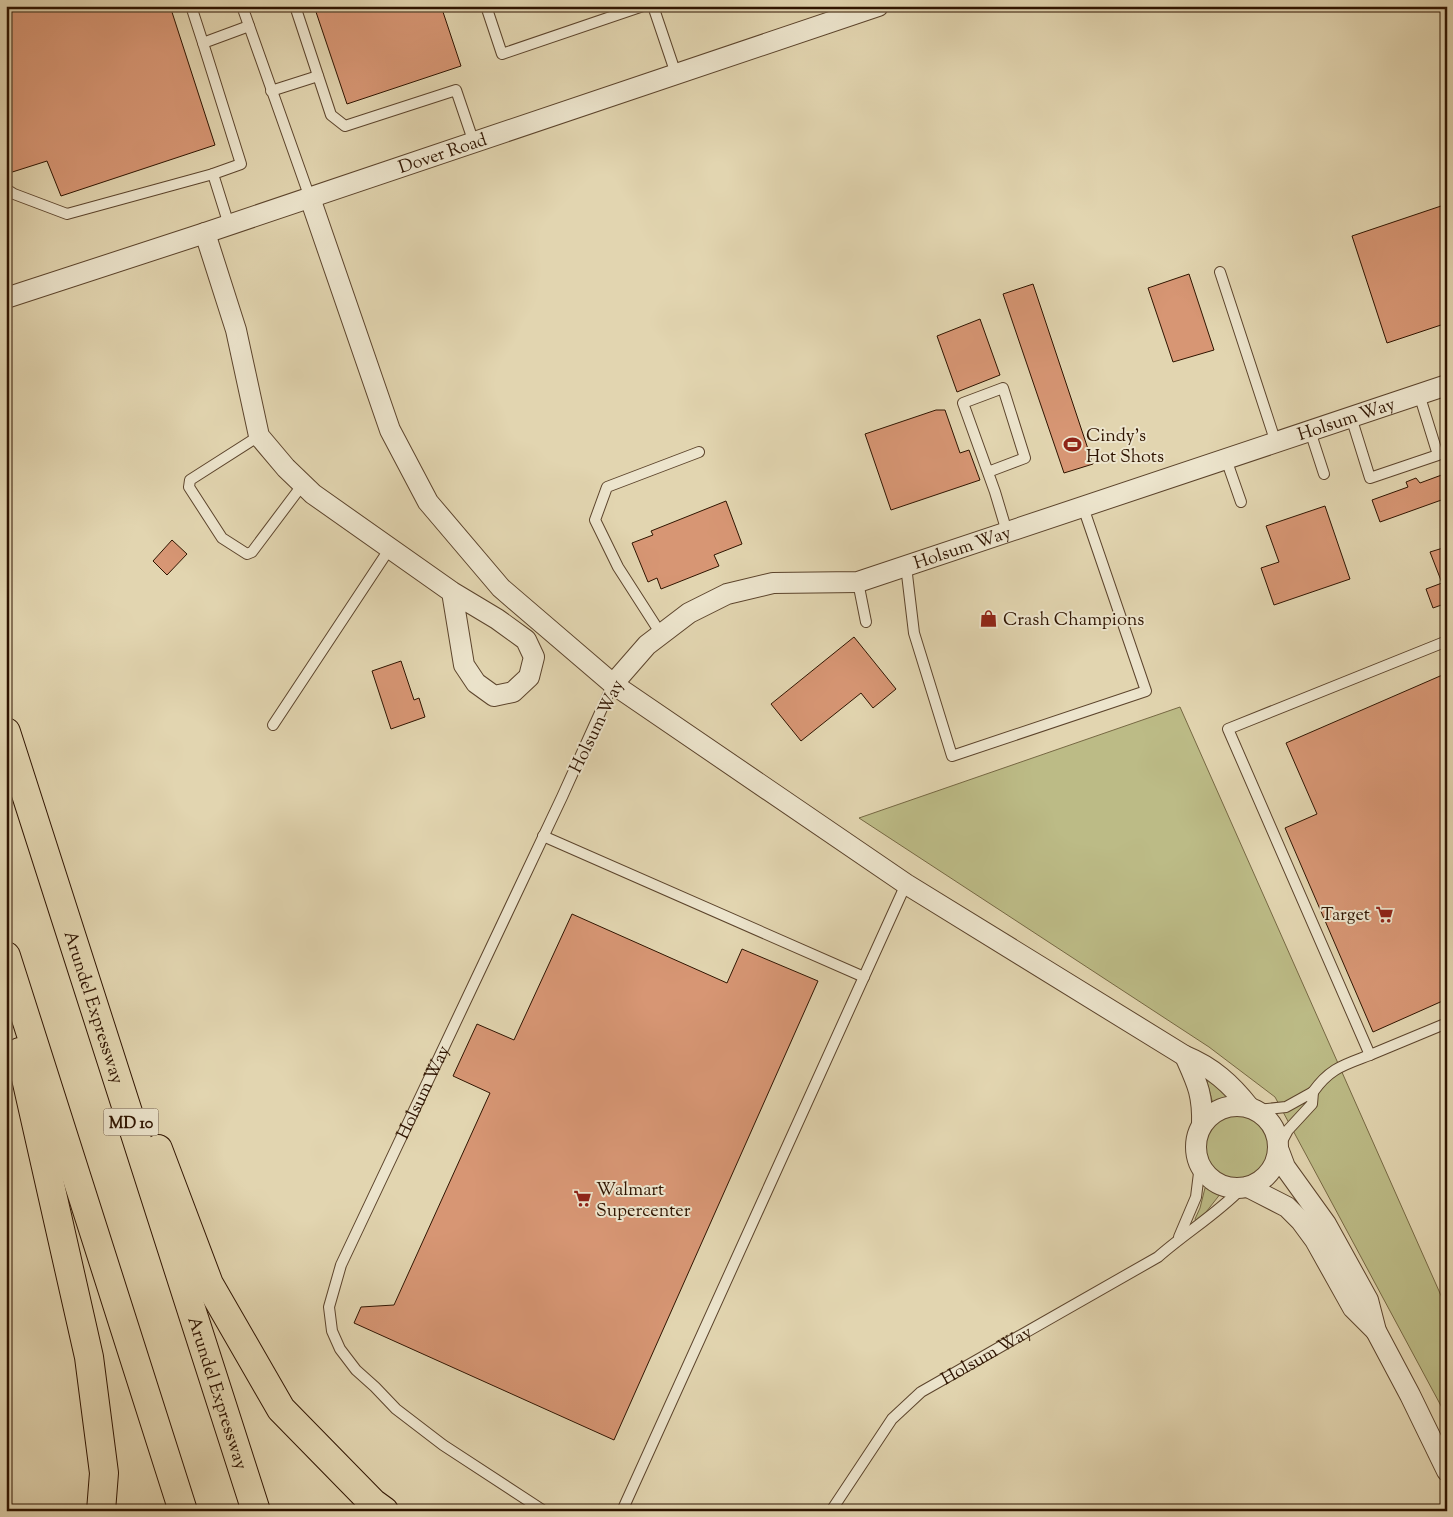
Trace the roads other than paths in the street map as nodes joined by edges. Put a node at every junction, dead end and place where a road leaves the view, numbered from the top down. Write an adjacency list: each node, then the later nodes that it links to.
1 (191, 6): 9 (lane)
2 (242, 6): 8 (lane)
3 (295, 6): 11 (lane)
4 (486, 6): 5 (lane)
5 (643, 6)
6 (653, 6): 10 (lane)
7 (878, 6): 10 (street, Dover Road)
8 (249, 26): 9 (lane); 12 (lane)
9 (203, 43): 14 (lane)
10 (676, 74): 13 (street, Dover Road)
11 (318, 76): 12 (lane); 13 (lane)
12 (272, 91): 16 (lane)
13 (474, 143): 16 (street, Dover Road)
14 (213, 174): 15 (lane); 17 (lane)
15 (6, 189)
16 (310, 198): 17 (street, Dover Road); 42 (street)
17 (229, 225): 18 (street, Dover Road)
18 (205, 233): 20 (street, Dover Road); 25 (street)
19 (1220, 272): 26 (lane)
20 (6, 298)
21 (1447, 385): 22 (street, Holsum Way)
22 (1419, 394): 23 (street, Holsum Way); 23 (lane)
23 (1351, 417): 24 (street, Holsum Way)
24 (1310, 430): 26 (street, Holsum Way); 30 (lane)
25 (259, 436): 31 (street); 31 (lane)
26 (1276, 443): 28 (street, Holsum Way)
27 (699, 452): 40 (lane)
28 (1226, 459): 32 (lane); 33 (street, Holsum Way)
29 (988, 472): 29 (lane); 34 (lane)
30 (1324, 474)
31 (303, 484): 35 (street)
32 (1241, 502)
33 (1083, 507): 34 (street, Holsum Way); 36 (lane)
34 (1007, 532): 36 (street, Holsum Way)
35 (390, 548): 38 (street); 43 (lane)
36 (906, 566): 37 (street, Holsum Way)
37 (858, 582): 39 (lane); 40 (street, Holsum Way)
38 (452, 592): 38 (street)
39 (866, 622)
40 (661, 634): 42 (street, Holsum Way)
41 (1447, 641): 52 (lane)
42 (613, 684): 46 (lane, Holsum Way); 47 (street)
43 (273, 725)
44 (6, 732): 45 (highway, Arundel Expressway / MD 10)
45 (30, 805): 65 (highway, Arundel Expressway / MD 10); 66 (highway)
46 (543, 836): 49 (lane); 67 (lane, Holsum Way)
47 (906, 884): 49 (lane); 53 (street)
48 (6, 956): 64 (highway)
49 (864, 977): 68 (lane)
50 (6, 992): 63 (highway)
51 (1447, 1023): 52 (lane)
52 (1370, 1055): 54 (lane)
53 (1185, 1056): 55 (street); 56 (street)
54 (1313, 1092): 55 (lane); 57 (lane)
55 (1253, 1109): 56 (street); 57 (street)
56 (1202, 1125): 58 (street)
57 (1279, 1149): 59 (street); 61 (street)
58 (1200, 1165): 59 (street); 60 (lane)
59 (1245, 1188): 60 (lane, Holsum Way); 61 (street)
60 (1179, 1238): 69 (lane, Holsum Way)
61 (1376, 1331): 62 (street)
62 (1447, 1471)
63 (101, 1511)
64 (183, 1511)
65 (256, 1511)
66 (384, 1511)
67 (544, 1511)
68 (622, 1511)
69 (831, 1511)

